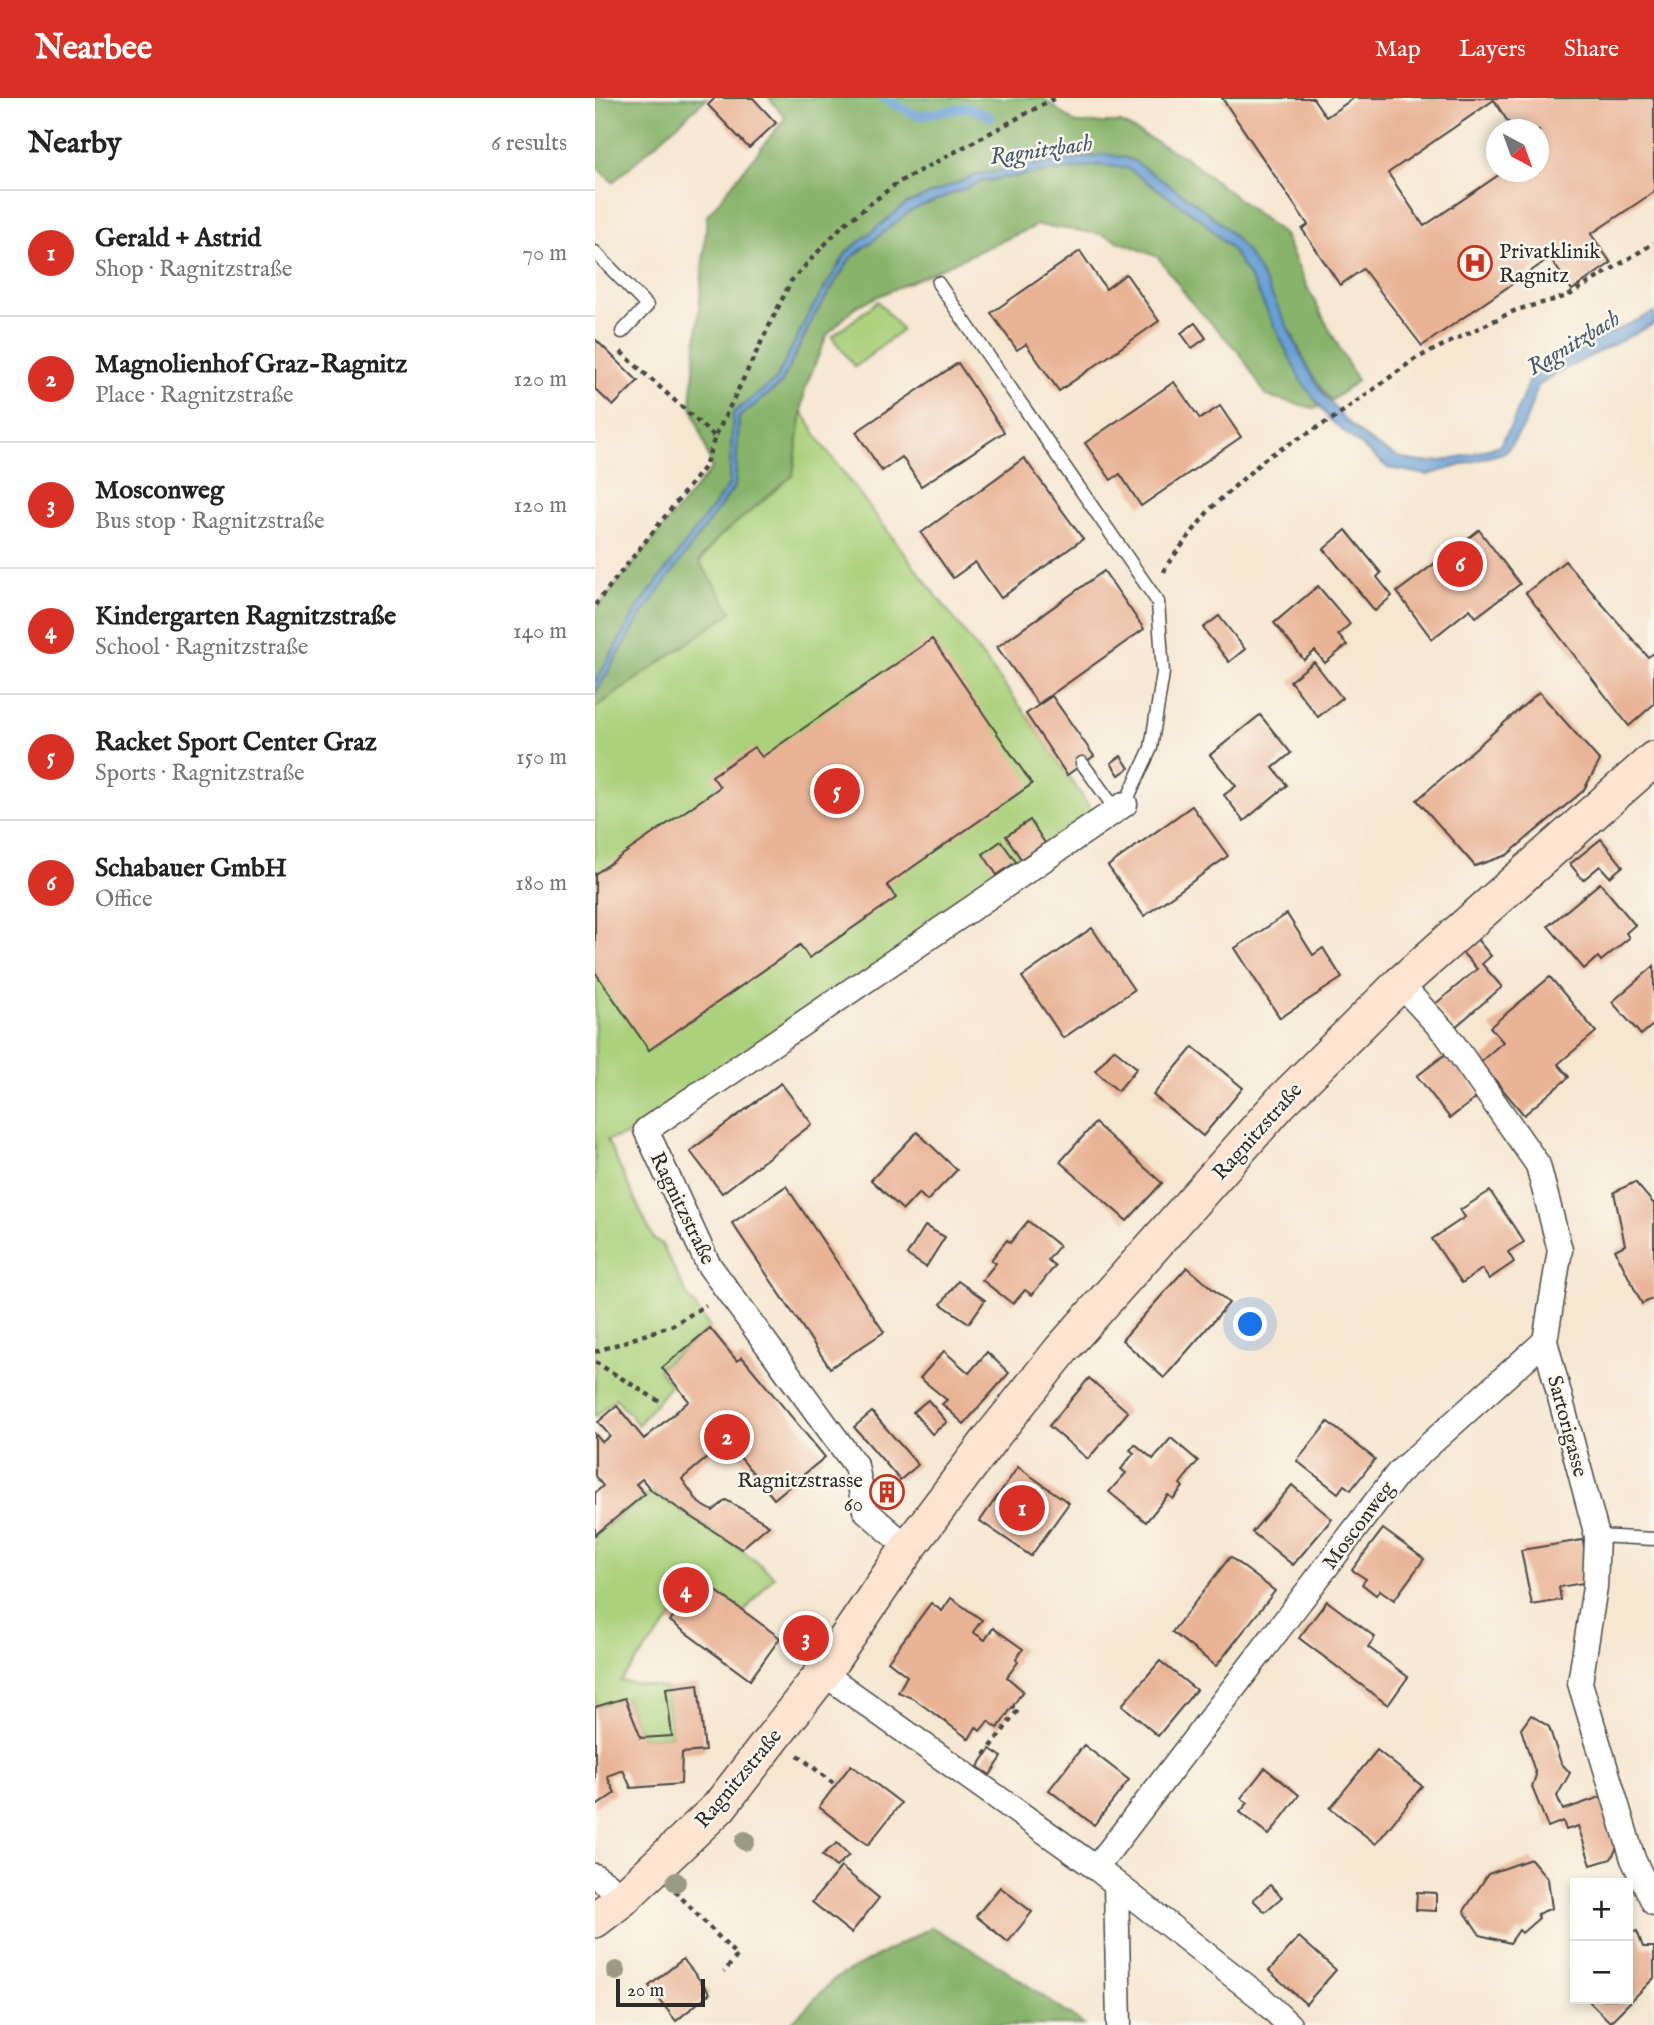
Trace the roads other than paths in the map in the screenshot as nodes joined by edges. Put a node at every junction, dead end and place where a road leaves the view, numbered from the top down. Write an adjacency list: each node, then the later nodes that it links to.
1 (595, 252): 3 (lane)
2 (938, 283): 6 (lane)
3 (622, 332)
4 (1654, 759): 7 (main road, Ragnitzstraße)
5 (1082, 763): 6 (lane)
6 (1121, 807): 11 (street, Ragnitzstraße)
7 (1400, 984): 8 (street, Sartorigasse); 11 (main road, Ragnitzstraße)
8 (1545, 1341): 9 (street, Sartorigasse); 13 (street, Mosconweg)
9 (1597, 1536): 10 (lane); 16 (street, Sartorigasse)
10 (1654, 1539)
11 (908, 1548): 12 (main road, Ragnitzstraße)
12 (823, 1673): 13 (street); 17 (main road, Ragnitzstraße)
13 (1096, 1868): 15 (street)
14 (595, 1876): 17 (street)
15 (1116, 1884): 18 (street); 19 (street)
16 (1654, 1903)
17 (608, 1910)
18 (1119, 2025)
19 (1289, 2025)

